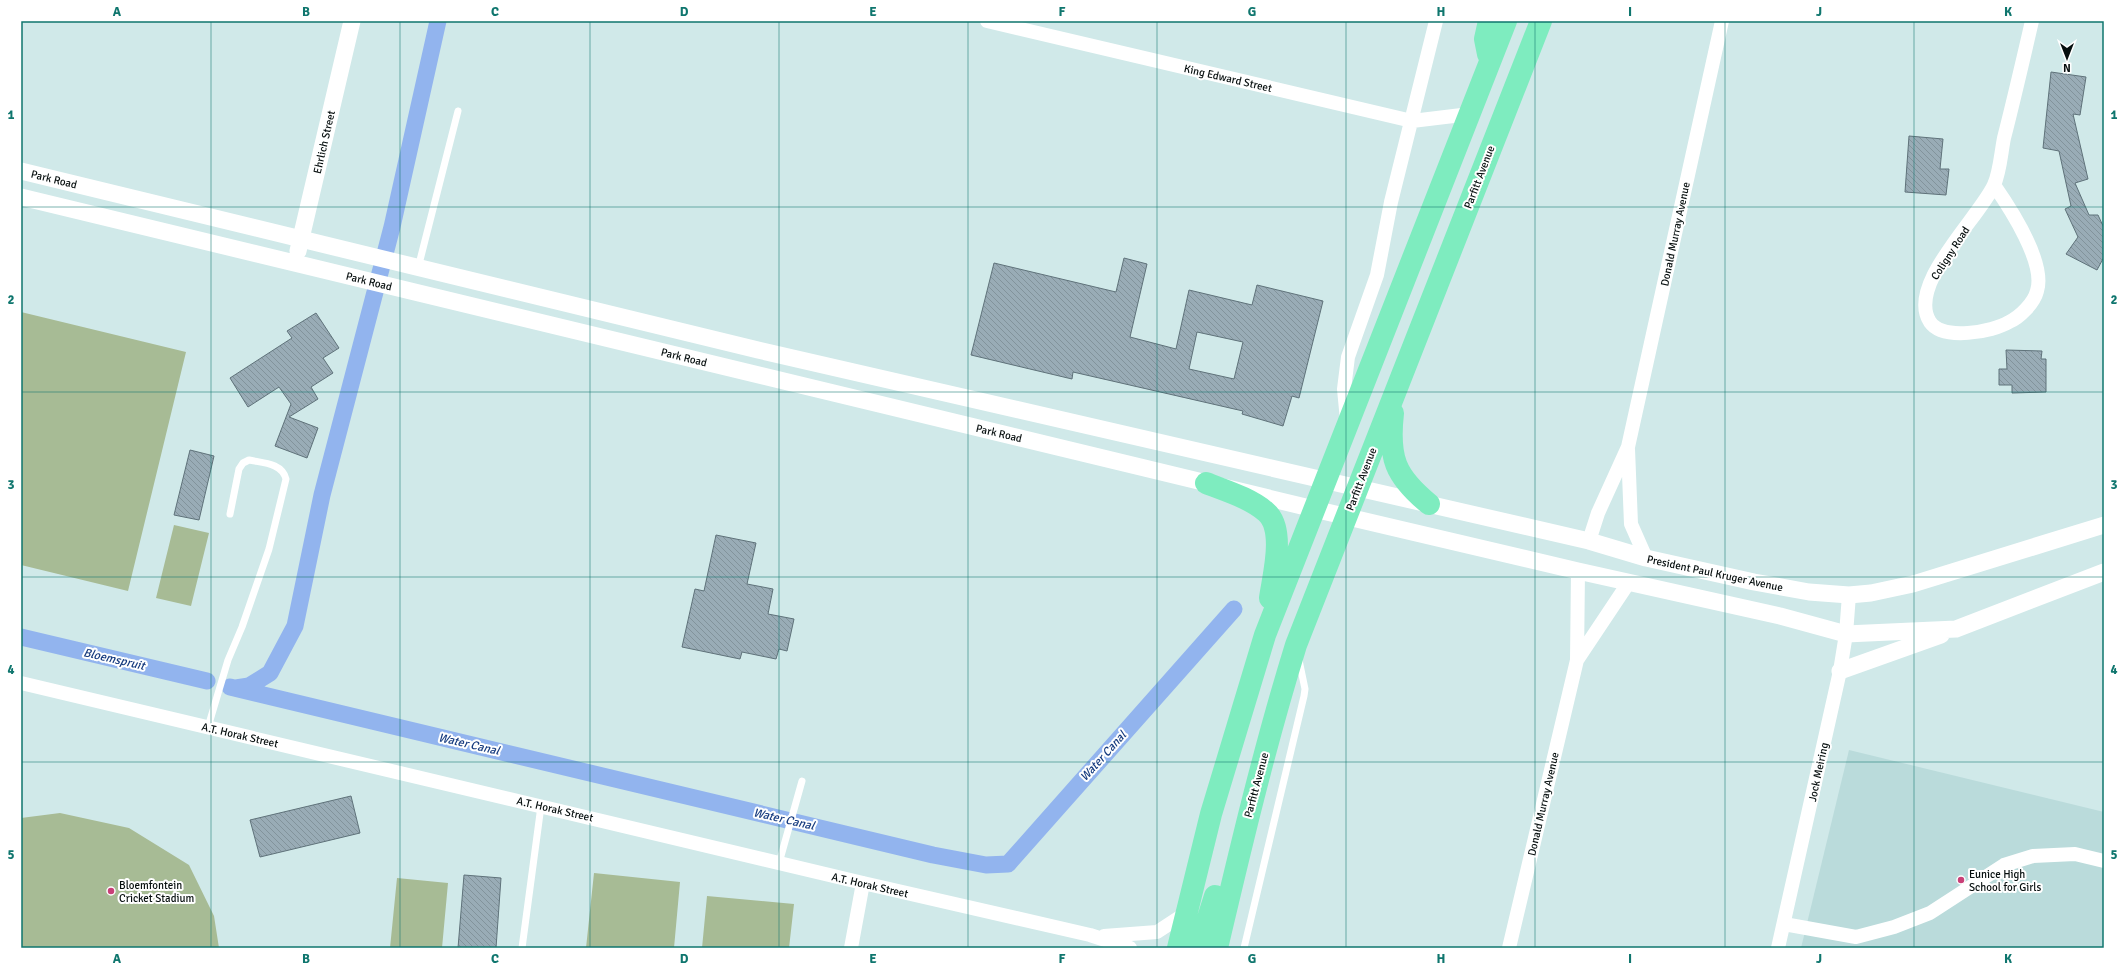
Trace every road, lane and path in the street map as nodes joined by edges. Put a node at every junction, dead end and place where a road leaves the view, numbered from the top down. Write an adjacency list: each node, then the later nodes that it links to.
1 (352, 21): 16 (street, Ehrlich Street)
2 (987, 21): 12 (street, King Edward Street)
3 (1436, 21): 12 (street)
4 (1489, 21): 9 (highway)
5 (1506, 21): 9 (highway)
6 (1541, 21): 19 (highway, Parfitt Avenue)
7 (1722, 21): 21 (street, Donald Murray Avenue)
8 (2032, 21): 14 (street, Coligny Road)
9 (1490, 63): 11 (highway)
10 (458, 111): 18 (lane)
11 (1470, 114): 12 (street, King Edward Street); 20 (highway)
12 (1412, 121): 20 (street)
13 (21, 171): 16 (street, Park Road)
14 (1994, 185): 14 (street, Coligny Road)
15 (21, 197): 17 (street, Park Road)
16 (301, 240): 17 (street, Ehrlich Street); 18 (street, Park Road)
17 (295, 263): 23 (street, Park Road)
18 (413, 267): 22 (street, Park Road)
19 (1396, 390): 24 (highway, Parfitt Avenue); 25 (highway)
20 (1348, 424): 22 (highway)
21 (1628, 447): 30 (street, Donald Murray Avenue); 31 (street, Donald Murray Avenue)
22 (1325, 482): 24 (street, President Paul Kruger Avenue); 26 (highway)
23 (1206, 483): 26 (street, Park Road); 38 (highway)
24 (1357, 488): 25 (street, President Paul Kruger Avenue); 28 (highway, Parfitt Avenue)
25 (1429, 504): 30 (street, President Paul Kruger Avenue)
26 (1314, 509): 28 (street, Park Road); 38 (highway)
27 (230, 514): 43 (lane)
28 (1346, 516): 32 (street); 39 (highway, Parfitt Avenue)
29 (2104, 525): 35 (street, President Paul Kruger Avenue)
30 (1589, 541): 31 (street, President Paul Kruger Avenue)
31 (1646, 558): 35 (street, President Paul Kruger Avenue)
32 (1578, 571): 34 (street); 40 (street, Donald Murray Avenue)
33 (2104, 572): 36 (street)
34 (1629, 582): 37 (street); 40 (street, Donald Murray Avenue)
35 (1849, 595): 37 (street, Jock Meiring)
36 (1956, 629): 37 (street); 41 (street)
37 (1846, 634): 41 (street, Jock Meiring)
38 (1265, 635): 50 (highway)
39 (1296, 645): 44 (highway, Parfitt Avenue); 60 (lane)
40 (1577, 660): 61 (street, Donald Murray Avenue)
41 (1840, 671): 51 (street, Jock Meiring)
42 (21, 682): 43 (street, A.T. Horak Street)
43 (208, 727): 46 (street, A.T. Horak Street)
44 (1262, 764): 58 (highway); 59 (highway, Parfitt Avenue)
45 (802, 784): 47 (lane)
46 (541, 806): 47 (street, A.T. Horak Street); 54 (lane)
47 (780, 859): 49 (street, A.T. Horak Street)
48 (2104, 861): 53 (street)
49 (863, 883): 52 (street, A.T. Horak Street); 55 (street)
50 (1186, 913): 52 (street, A.T. Horak Street); 57 (highway)
51 (1784, 924): 53 (street); 62 (street, Jock Meiring)
52 (1090, 935): 56 (street, A.T. Horak Street)
53 (1855, 943)
54 (522, 948)
55 (851, 948)
56 (1130, 948)
57 (1178, 948)
58 (1191, 948)
59 (1217, 948)
60 (1244, 948)
61 (1509, 948)
62 (1778, 948)

